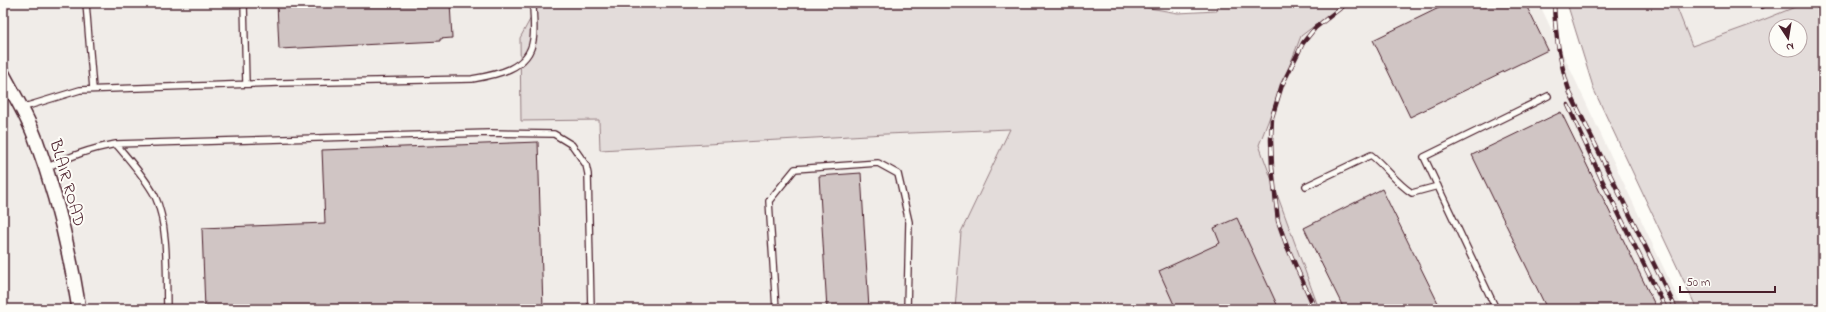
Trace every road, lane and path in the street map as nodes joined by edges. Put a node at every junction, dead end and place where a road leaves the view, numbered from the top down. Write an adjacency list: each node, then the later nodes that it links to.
1 (86, 3): 8 (lane)
2 (244, 3): 7 (lane)
3 (533, 3): 7 (lane)
4 (1760, 3): 5 (lane)
5 (1764, 3)
6 (3, 74): 10 (street, BLAIR ROAD)
7 (246, 84): 8 (lane)
8 (93, 89): 10 (lane)
9 (1548, 96): 14 (lane)
10 (20, 108): 12 (street, BLAIR ROAD)
11 (116, 144): 12 (lane); 16 (lane); 17 (lane)
12 (45, 168): 15 (street, BLAIR ROAD)
13 (1306, 186): 14 (lane)
14 (1438, 186): 20 (lane)
15 (79, 309)
16 (167, 309)
17 (591, 309)
18 (776, 309): 19 (lane)
19 (907, 309)
20 (1496, 309)

